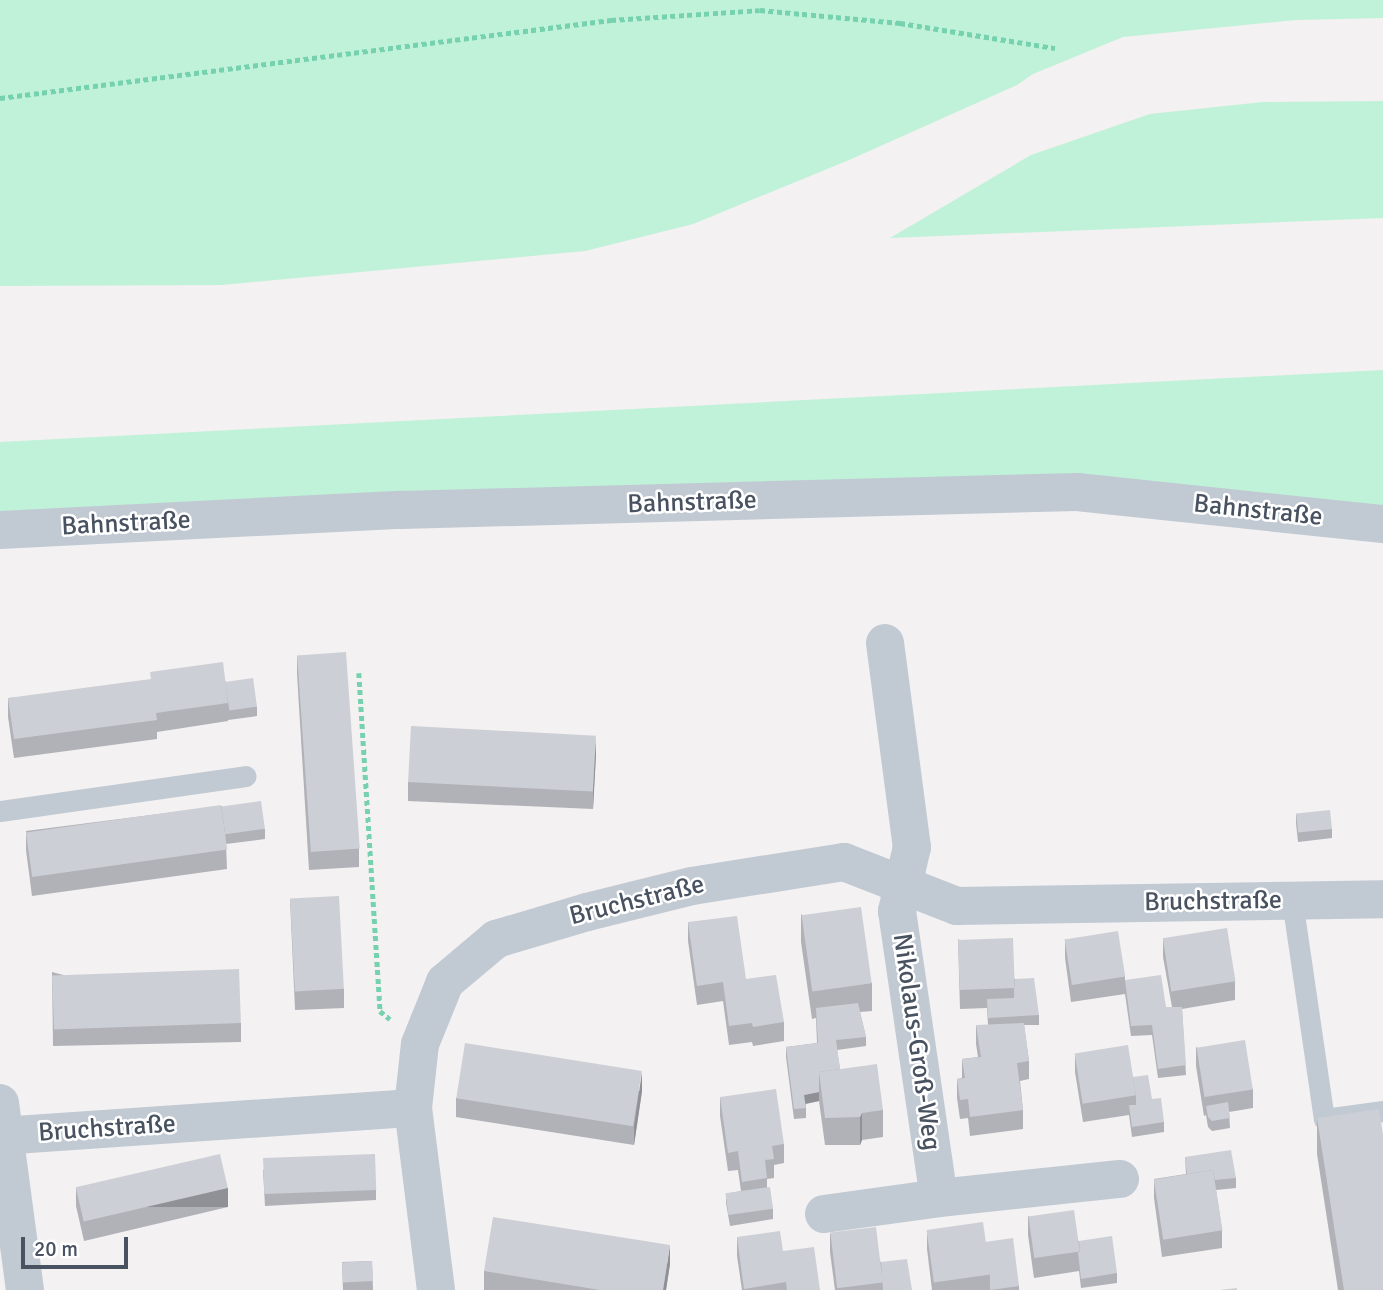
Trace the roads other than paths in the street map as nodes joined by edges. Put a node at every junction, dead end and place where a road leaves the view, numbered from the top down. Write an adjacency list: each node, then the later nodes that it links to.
1 (1383, 524): 2 (street, Bahnstraße)
2 (0, 530)
3 (886, 643): 6 (street, Nikolaus-Groß-Weg)
4 (246, 776): 5 (lane)
5 (0, 811)
6 (904, 886): 8 (street, Bruchstraße); 9 (street, Bruchstraße); 13 (street, Nikolaus-Groß-Weg)
7 (1383, 899): 8 (street, Bruchstraße)
8 (1292, 900): 10 (lane)
9 (413, 1108): 11 (street, Bruchstraße); 16 (street)
10 (1383, 1111)
11 (1, 1125): 15 (street)
12 (1120, 1179): 13 (street)
13 (939, 1198): 14 (street)
14 (824, 1214)
15 (25, 1290)
16 (436, 1290)

